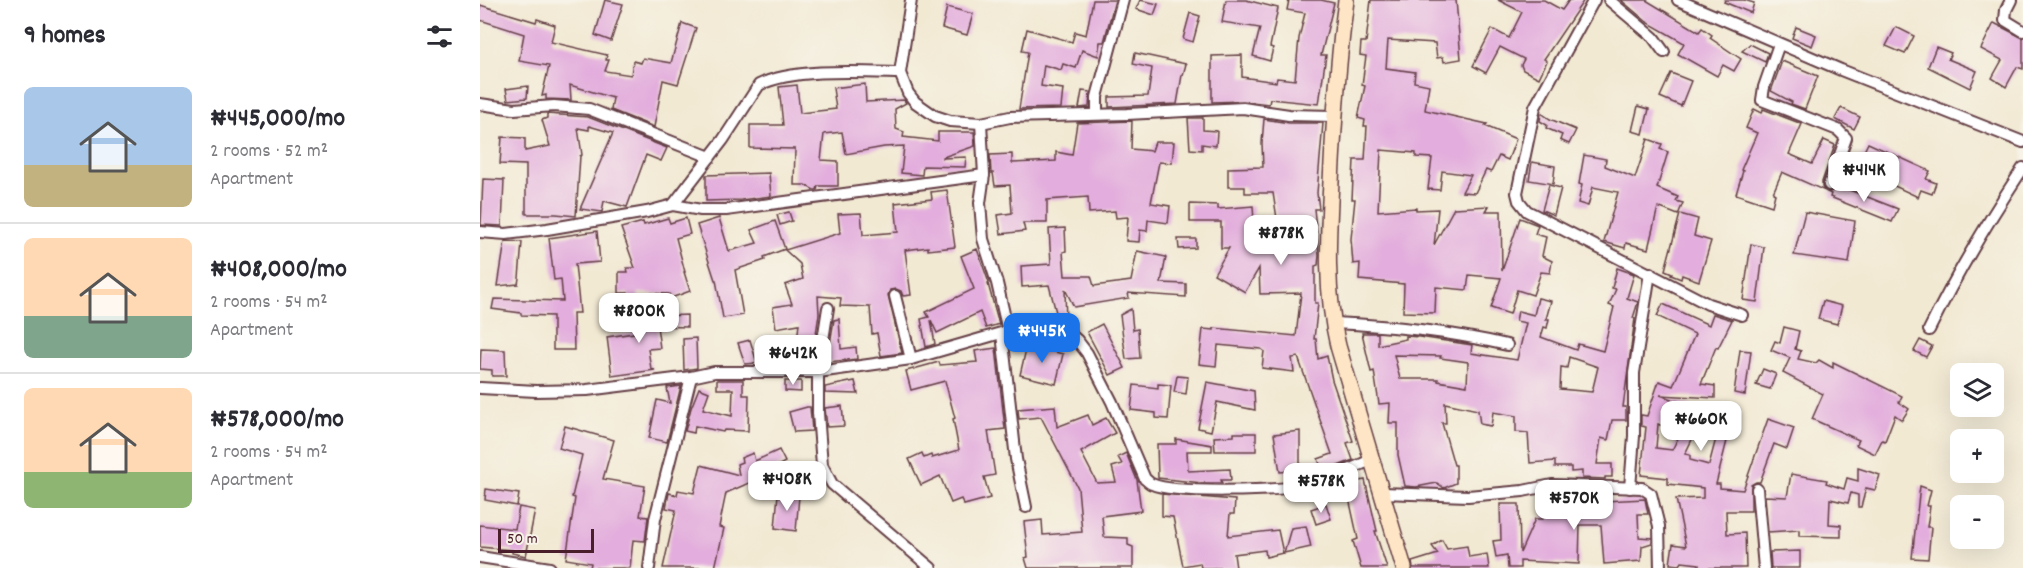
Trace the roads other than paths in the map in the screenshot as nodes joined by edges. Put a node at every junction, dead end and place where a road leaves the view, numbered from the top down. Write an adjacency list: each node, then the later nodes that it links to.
1 (911, 0): 11 (street)
2 (1123, 0): 13 (street)
3 (1346, 0): 14 (street)
4 (1594, 0): 23 (street)
5 (1609, 0): 10 (street)
6 (1678, 0): 9 (street)
7 (2011, 0): 8 (street)
8 (2023, 32)
9 (1779, 44): 16 (street); 20 (street)
10 (1664, 52)
11 (900, 73): 15 (street); 17 (street)
12 (480, 104): 17 (street)
13 (1097, 114): 14 (street); 15 (street)
14 (1334, 116): 27 (street)
15 (981, 123): 19 (street)
16 (2023, 142)
17 (710, 157): 21 (street)
18 (2023, 168): 28 (street)
19 (984, 175): 21 (street); 29 (street)
20 (1829, 185)
21 (673, 205): 22 (street)
22 (480, 232)
23 (1650, 273): 26 (street); 36 (street)
24 (895, 296): 31 (street)
25 (828, 308): 32 (street)
26 (1742, 315)
27 (1333, 323): 30 (street); 35 (street)
28 (1929, 330)
29 (1005, 333): 31 (street); 35 (street); 39 (street)
30 (1507, 345)
31 (911, 359): 32 (street)
32 (818, 372): 33 (street); 43 (street)
33 (691, 377): 34 (street); 42 (street)
34 (480, 388)
35 (1373, 459): 38 (street)
36 (1630, 488): 38 (street); 45 (street)
37 (1757, 489): 46 (street)
38 (1383, 494): 44 (street)
39 (1026, 507)
40 (480, 557): 41 (street)
41 (550, 568)
42 (649, 568)
43 (931, 568)
44 (1404, 568)
45 (1660, 568)
46 (1764, 568)

